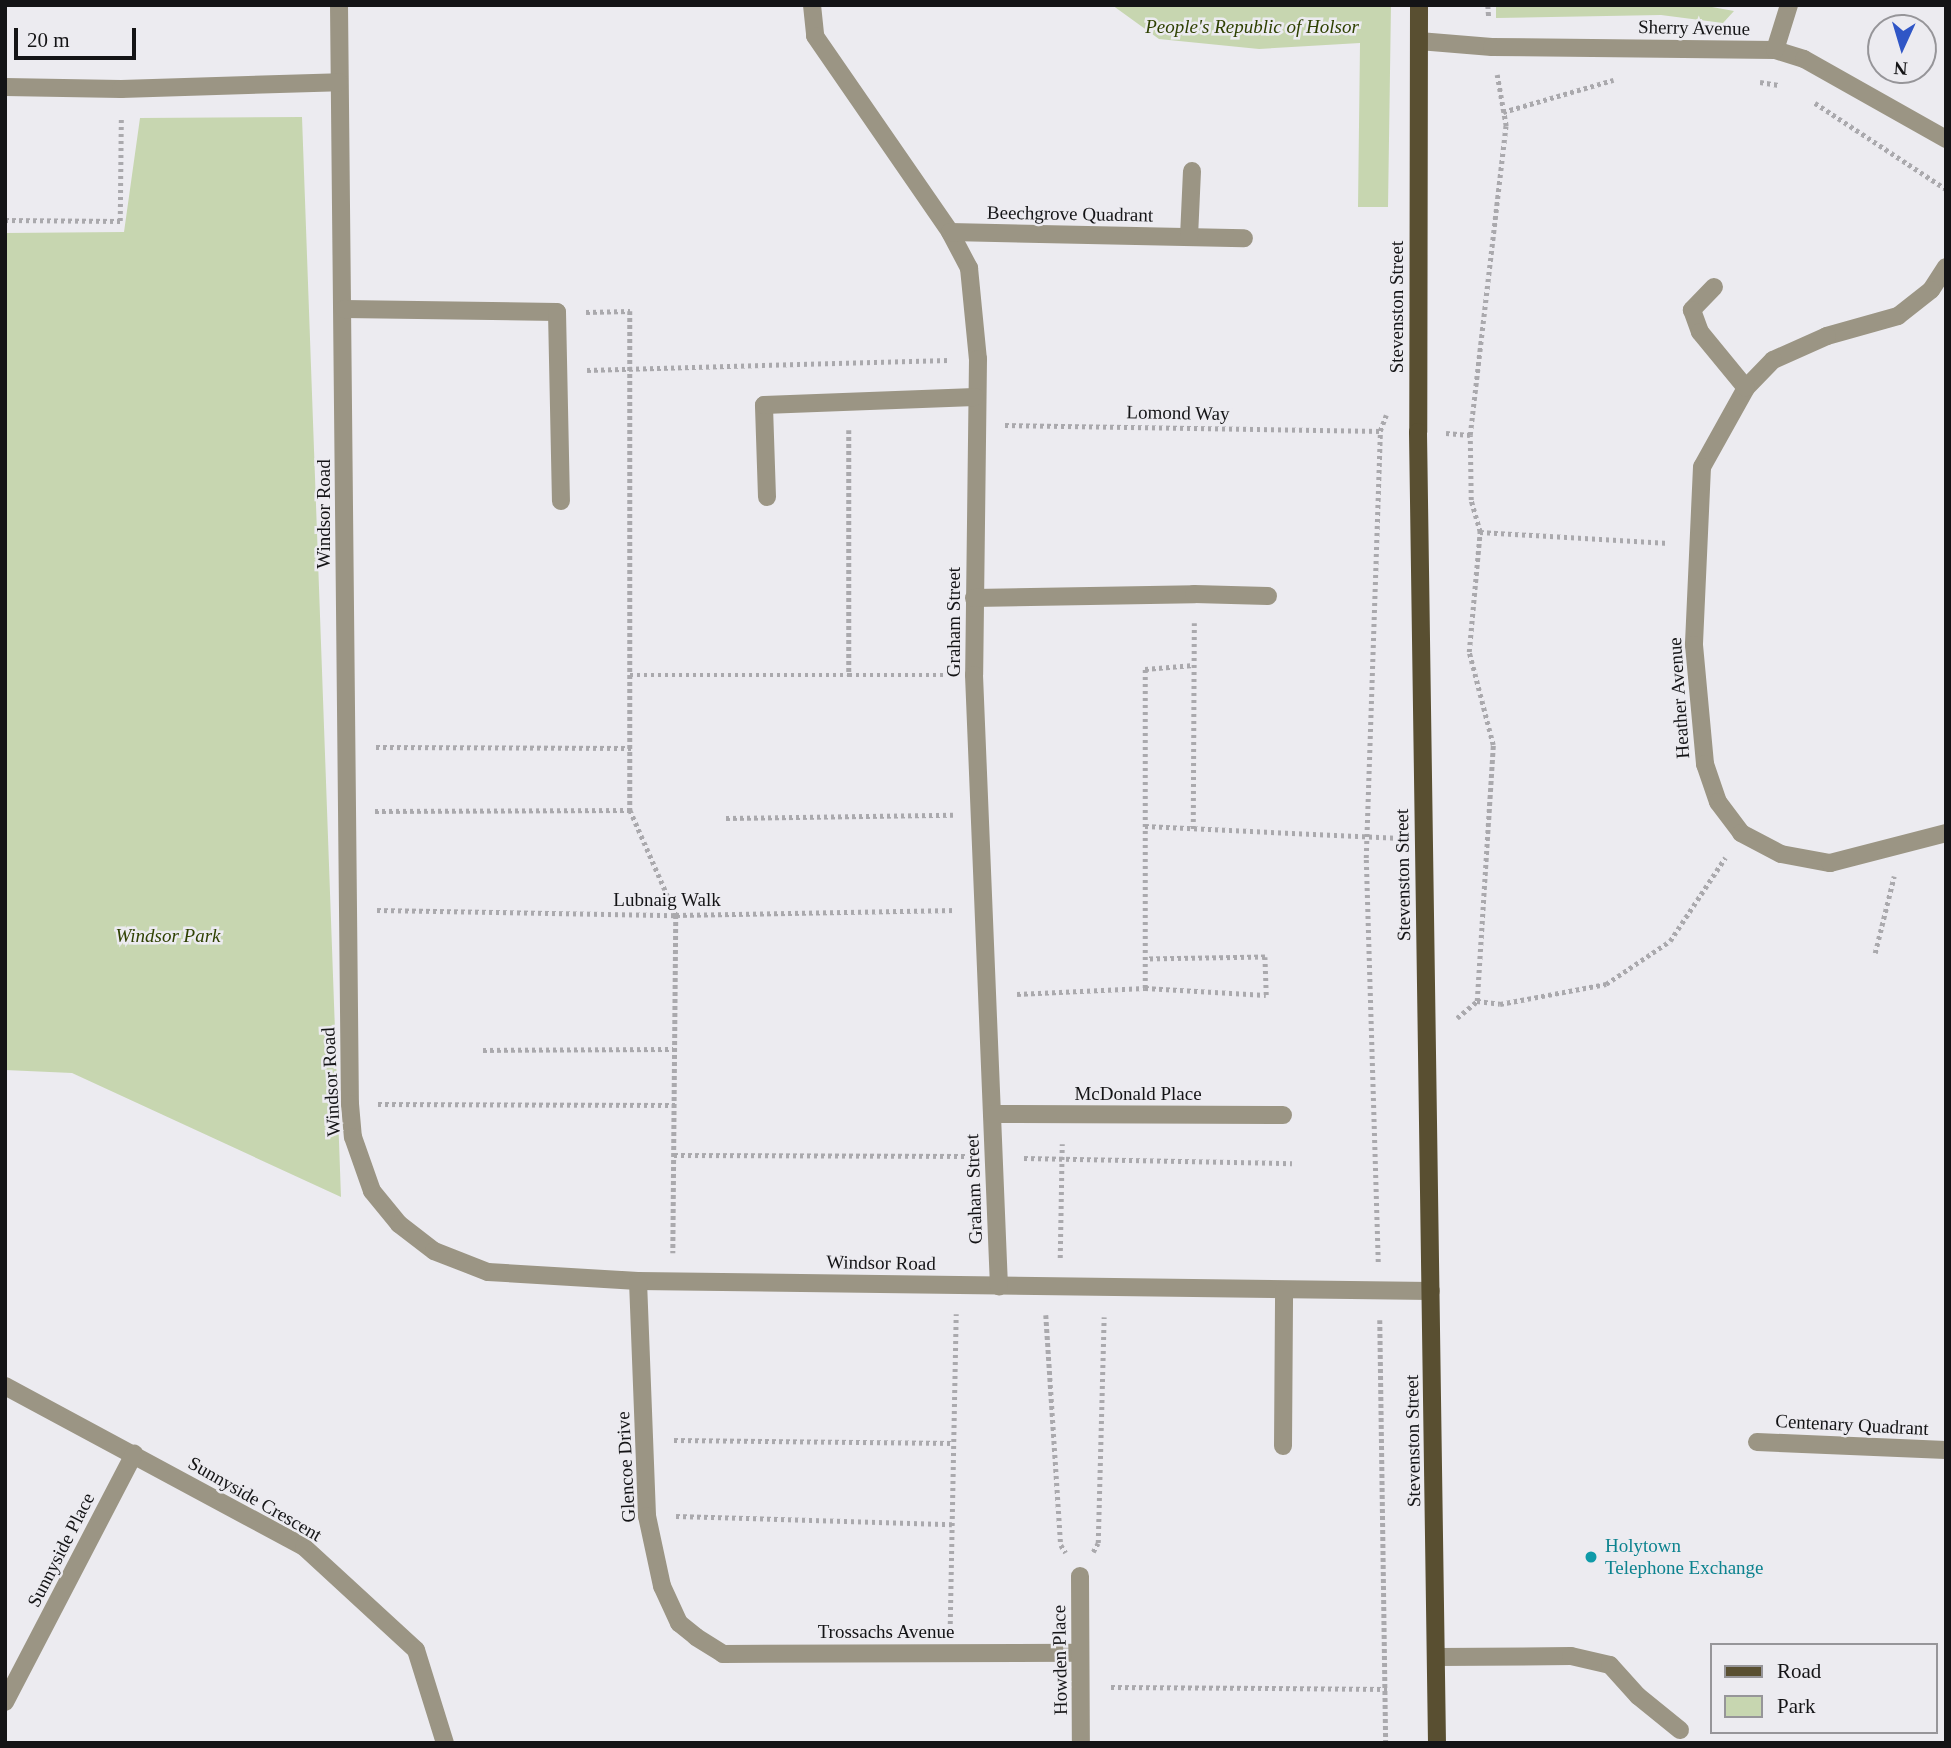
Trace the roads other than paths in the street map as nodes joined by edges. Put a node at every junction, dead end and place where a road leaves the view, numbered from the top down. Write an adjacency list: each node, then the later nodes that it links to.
1 (340, 5): 7 (street, Windsor Road)
2 (812, 5): 11 (street, Graham Street)
3 (1419, 5): 5 (main road, Stevenston Street)
4 (1789, 5): 6 (street)
5 (1419, 41): 6 (street, Sherry Avenue); 29 (main road, Stevenston Street)
6 (1775, 50): 9 (street, Sherry Avenue)
7 (339, 82): 8 (street); 16 (street, Windsor Road)
8 (5, 87)
9 (1946, 139)
10 (1192, 171): 12 (street)
11 (950, 232): 12 (street, Beechgrove Quadrant); 18 (street, Graham Street)
12 (1189, 237): 13 (street, Beechgrove Quadrant)
13 (1244, 238)
14 (1946, 267): 17 (street, Heather Avenue)
15 (1714, 286): 17 (street)
16 (344, 309): 20 (street); 26 (street, Windsor Road)
17 (1746, 388): 23 (street, Heather Avenue)
18 (975, 397): 19 (street); 22 (street, Graham Street)
19 (767, 496)
20 (561, 501)
21 (1268, 596): 22 (street)
22 (974, 598): 24 (street, Graham Street)
23 (1946, 833)
24 (992, 1114): 25 (street, McDonald Place); 27 (street, Graham Street)
25 (1283, 1115)
26 (638, 1281): 27 (street, Windsor Road); 36 (street, Glencoe Drive)
27 (999, 1286): 28 (street, Windsor Road)
28 (1284, 1290): 29 (street, Windsor Road); 32 (street)
29 (1432, 1292): 38 (main road, Stevenston Street)
30 (5, 1386): 34 (street, Sunnyside Crescent)
31 (1757, 1442): 33 (street, Centenary Quadrant)
32 (1283, 1446)
33 (1946, 1450)
34 (134, 1454): 39 (street, Sunnyside Place); 41 (street, Sunnyside Crescent)
35 (1080, 1576): 37 (street, Howden Place)
36 (696, 1637): 37 (street, Trossachs Avenue)
37 (1080, 1653): 42 (street, Howden Place)
38 (1437, 1657): 40 (street); 43 (main road, Stevenston Street)
39 (5, 1702)
40 (1680, 1730)
41 (445, 1743)
42 (1081, 1743)
43 (1437, 1743)

